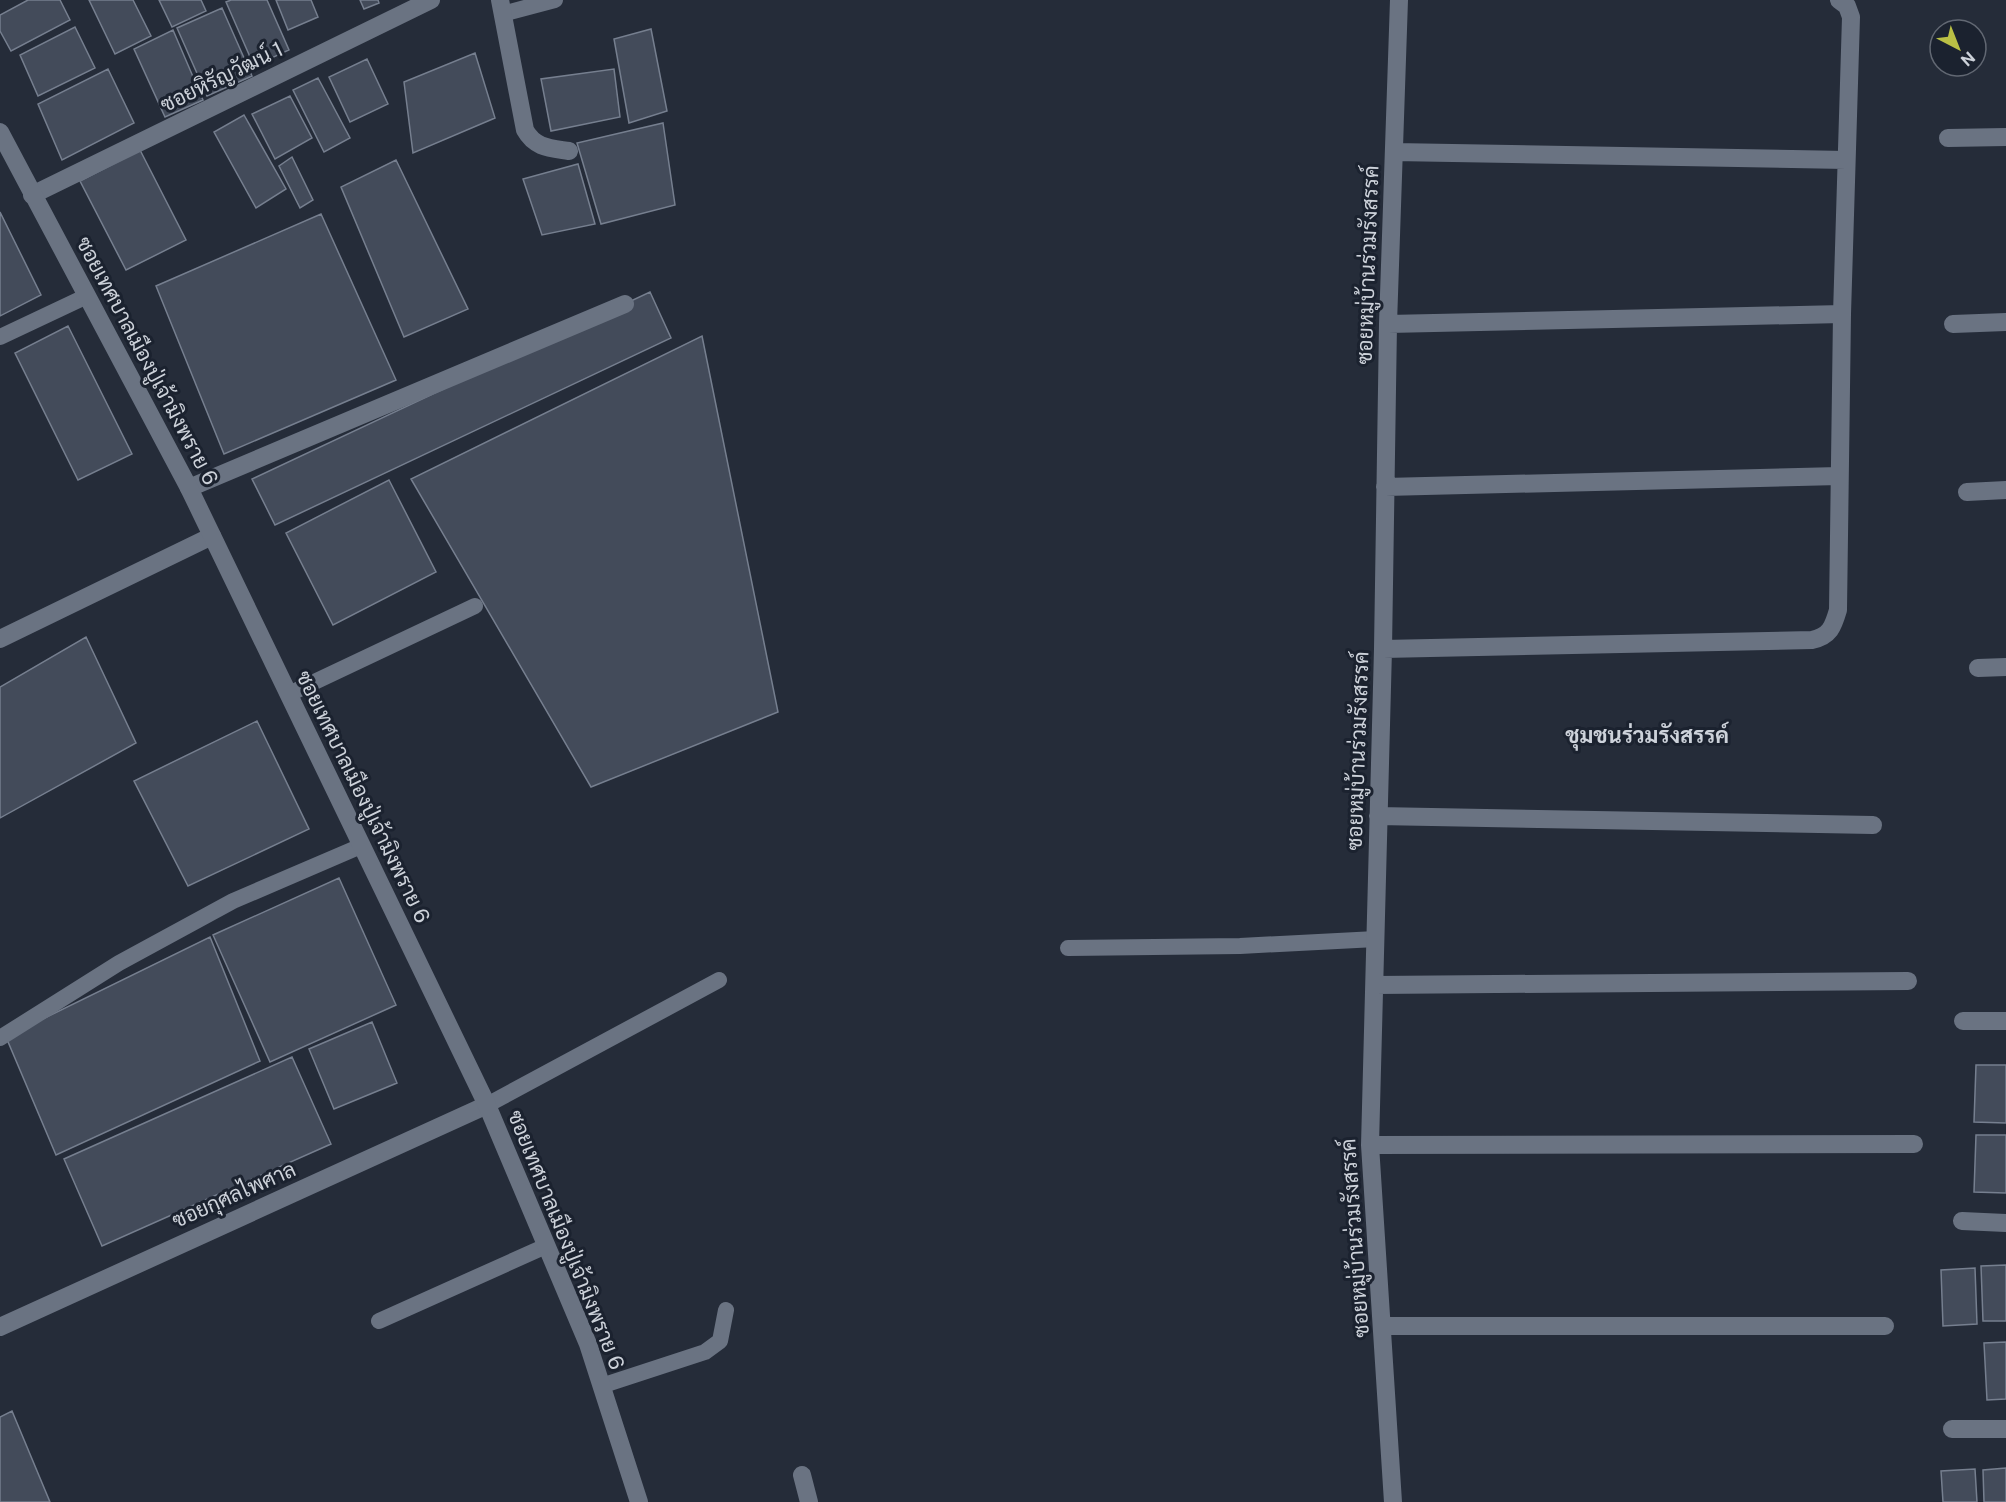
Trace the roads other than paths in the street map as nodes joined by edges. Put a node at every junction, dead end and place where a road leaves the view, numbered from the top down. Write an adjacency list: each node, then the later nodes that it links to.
1 (431, 0): 12 (street, ซอยหิรัญวัฒน์ 1)
2 (555, 0): 5 (lane)
3 (1399, 0): 10 (street, ซอยหมู่บ้านร่วมรังสรรค์)
4 (1839, 0): 11 (street)
5 (501, 7): 9 (street)
6 (0, 132): 12 (street, ซอยเทศบาลเมืองปู่เจ้ามิงพราย 6)
7 (2006, 137): 8 (street)
8 (1948, 138)
9 (569, 151)
10 (1394, 152): 11 (street); 17 (street, ซอยหมู่บ้านร่วมรังสรรค์)
11 (1846, 160): 15 (street)
12 (32, 195): 13 (street, ซอยเทศบาลเมืองปู่เจ้ามิงพราย 6)
13 (87, 296): 19 (lane); 22 (street, ซอยเทศบาลเมืองปู่เจ้ามิงพราย 6)
14 (625, 304): 22 (street)
15 (1842, 314): 17 (street); 20 (street)
16 (2006, 322): 18 (street)
17 (1388, 324): 21 (street, ซอยหมู่บ้านร่วมรังสรรค์)
18 (1953, 324)
19 (0, 337)
20 (1839, 476): 21 (street); 28 (street)
21 (1385, 487): 28 (street, ซอยหมู่บ้านร่วมรังสรรค์)
22 (189, 488): 25 (street, ซอยเทศบาลเมืองปู่เจ้ามิงพราย 6)
23 (2006, 490): 24 (street)
24 (1967, 492)
25 (212, 536): 27 (street); 31 (street, ซอยเทศบาลเมืองปู่เจ้ามิงพราย 6)
26 (475, 606): 31 (lane)
27 (0, 639)
28 (1383, 649): 32 (street, ซอยหมู่บ้านร่วมรังสรรค์)
29 (2006, 667): 30 (street)
30 (1978, 668)
31 (289, 694): 34 (street, ซอยเทศบาลเมืองปู่เจ้ามิงพราย 6)
32 (1378, 816): 33 (street); 35 (street, ซอยหมู่บ้านร่วมรังสรรค์)
33 (1873, 825)
34 (361, 846): 42 (lane); 43 (street, ซอยเทศบาลเมืองปู่เจ้ามิงพราย 6)
35 (1376, 939): 36 (lane); 39 (street, ซอยหมู่บ้านร่วมรังสรรค์)
36 (1068, 948)
37 (719, 980): 43 (lane)
38 (1908, 981): 39 (street)
39 (1375, 985): 45 (street, ซอยหมู่บ้านร่วมรังสรรค์)
40 (1964, 1021): 41 (street)
41 (2006, 1021)
42 (0, 1038)
43 (488, 1105): 48 (street, ซอยเทศบาลเมืองปู่เจ้ามิงพราย 6); 53 (street, ซอยกุศลไพศาล)
44 (1914, 1144): 45 (street)
45 (1370, 1145): 51 (street, ซอยหมู่บ้านร่วมรังสรรค์)
46 (1962, 1221): 47 (street)
47 (2006, 1223)
48 (546, 1246): 50 (lane); 54 (street, ซอยเทศบาลเมืองปู่เจ้ามิงพราย 6)
49 (726, 1310): 54 (lane)
50 (379, 1321)
51 (1384, 1326): 52 (street); 60 (street, ซอยหมู่บ้านร่วมรังสรรค์)
52 (1885, 1326)
53 (0, 1327)
54 (601, 1386): 58 (street, ซอยเทศบาลเมืองปู่เจ้ามิงพราย 6)
55 (1952, 1429): 56 (street)
56 (2006, 1429)
57 (802, 1475): 59 (street)
58 (639, 1502)
59 (809, 1502)
60 (1394, 1502)

